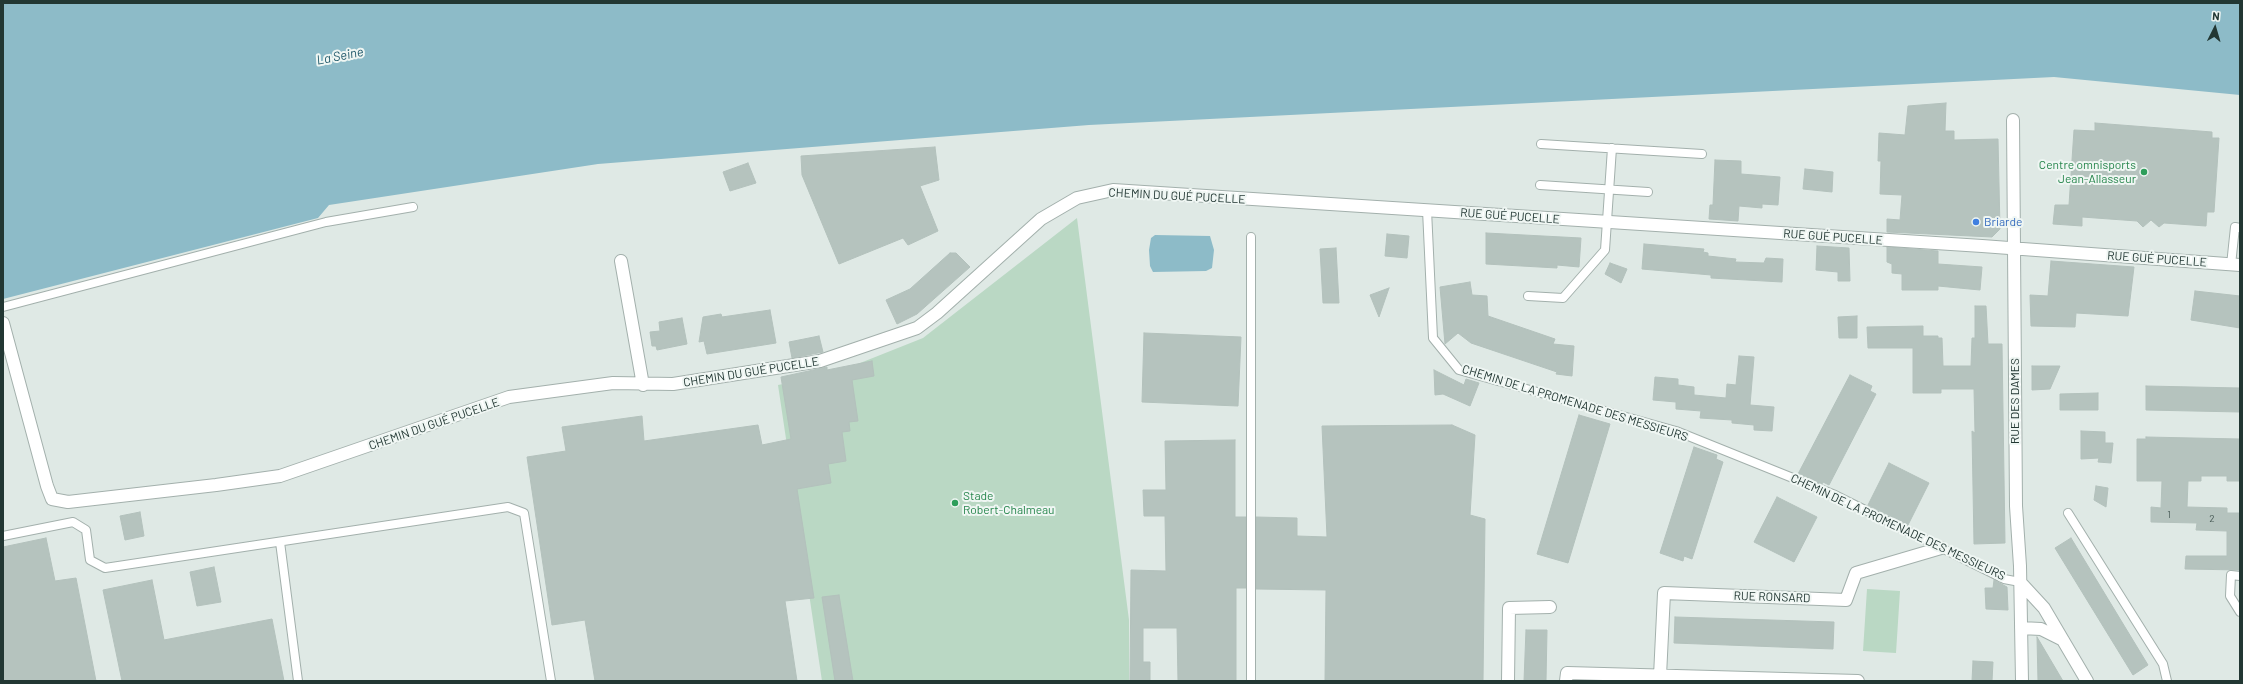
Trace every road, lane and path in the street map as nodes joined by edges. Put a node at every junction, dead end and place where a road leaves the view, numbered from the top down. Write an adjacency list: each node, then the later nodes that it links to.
1 (2013, 120): 13 (street, RUE DES DAMES)
2 (1541, 144): 3 (lane)
3 (1612, 148): 4 (lane); 6 (lane)
4 (1702, 154)
5 (1540, 185): 6 (lane)
6 (1609, 190): 7 (lane); 10 (lane)
7 (1648, 192)
8 (413, 207): 17 (lane)
9 (1427, 210): 10 (street, RUE GUÉ PUCELLE); 19 (street, CHEMIN DU GUÉ PUCELLE); 23 (lane, CHEMIN DE LA PROMENADE DES MESSIEURS)
10 (1608, 222): 13 (street, RUE GUÉ PUCELLE); 16 (lane)
11 (2240, 228): 15 (lane)
12 (1251, 237): 33 (lane)
13 (2015, 249): 15 (street, RUE GUÉ PUCELLE); 25 (street, RUE DES DAMES)
14 (620, 261): 19 (street)
15 (2236, 265)
16 (1528, 296)
17 (3, 307)
18 (3, 323): 19 (street, CHEMIN DU GUÉ PUCELLE)
19 (642, 385)
20 (2068, 513): 39 (lane)
21 (3, 536): 22 (lane)
22 (280, 542): 31 (lane); 32 (lane)
23 (1941, 548): 25 (lane, CHEMIN DE LA PROMENADE DES MESSIEURS); 30 (street, RUE RONSARD)
24 (2240, 576): 27 (lane)
25 (2020, 582): 28 (street, RUE DES DAMES); 29 (street)
26 (1550, 607): 34 (street)
27 (2240, 612)
28 (2021, 628): 29 (street); 37 (street, RUE DES DAMES)
29 (2064, 640): 38 (street)
30 (1660, 676): 35 (street); 36 (street)
31 (298, 681)
32 (551, 681)
33 (1251, 681)
34 (1508, 681)
35 (1566, 681)
36 (1858, 681)
37 (2022, 681)
38 (2087, 681)
39 (2167, 681)

